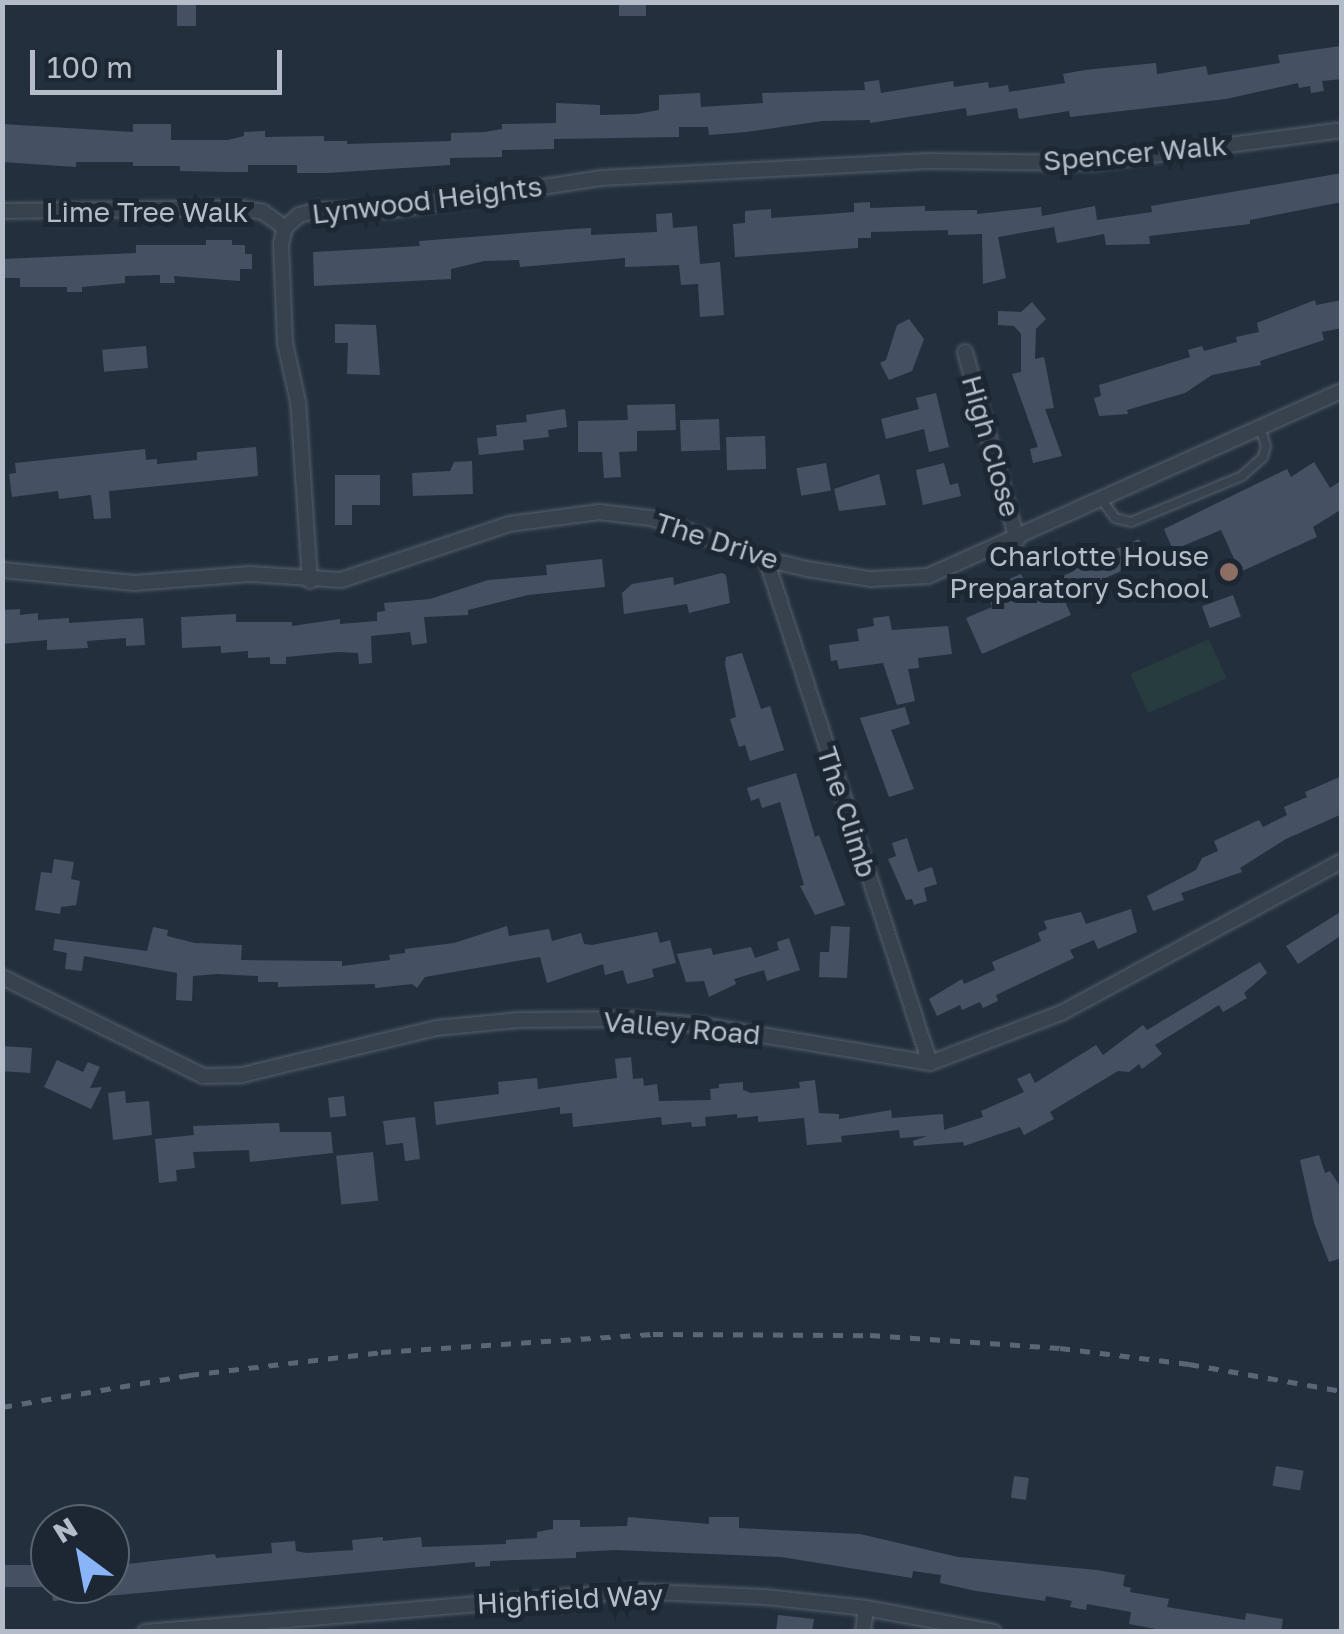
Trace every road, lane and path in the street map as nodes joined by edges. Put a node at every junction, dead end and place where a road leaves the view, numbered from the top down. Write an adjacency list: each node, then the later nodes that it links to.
1 (1342, 130): 2 (street, Spencer Walk)
2 (928, 161): 4 (street, Lynwood Heights)
3 (2, 211): 4 (street, Lime Tree Walk)
4 (285, 228): 12 (street, Lynwood Heights)
5 (965, 352): 9 (street, High Close)
6 (1342, 391): 7 (street, The Drive)
7 (1260, 427): 8 (street, The Drive); 8 (lane)
8 (1102, 500): 9 (street, The Drive)
9 (1017, 540): 10 (street, The Drive)
10 (766, 559): 12 (street, The Drive); 15 (street, The Climb)
11 (2, 570): 12 (street, The Drive)
12 (310, 581)
13 (1342, 861): 15 (street)
14 (2, 977): 15 (street, Valley Road)
15 (930, 1063)
16 (866, 1608): 17 (street, Highfield Way); 18 (street); 19 (street, Highfield Way)
17 (145, 1632)
18 (863, 1632)
19 (994, 1632)

